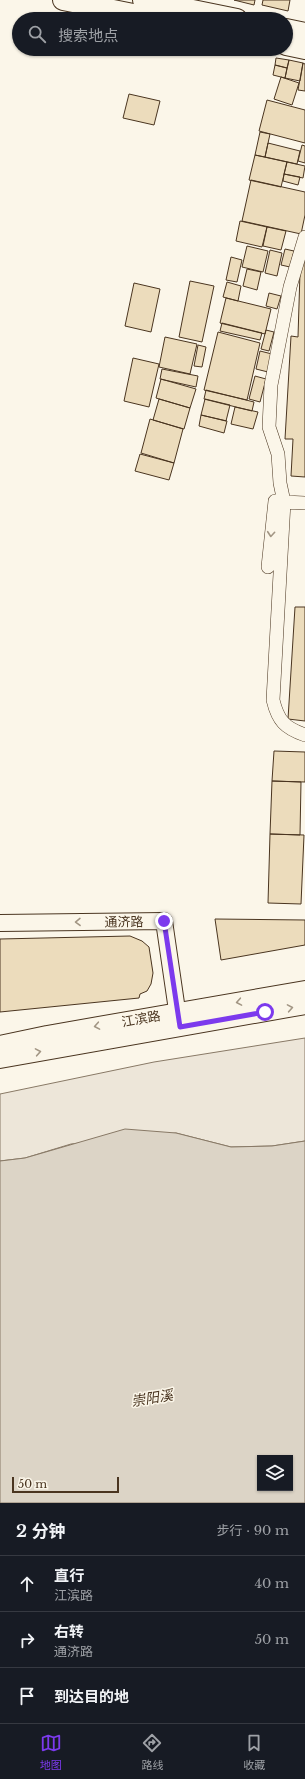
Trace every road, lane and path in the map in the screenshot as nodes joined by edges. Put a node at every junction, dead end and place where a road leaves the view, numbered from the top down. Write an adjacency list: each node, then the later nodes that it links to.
1 (63, 0): 3 (main road)
2 (143, 0): 4 (main road)
3 (123, 12)
4 (202, 12)
5 (293, 30): 6 (main road)
6 (305, 33)
7 (293, 46): 8 (main road)
8 (305, 49)
9 (305, 238): 10 (street)
10 (279, 502): 11 (street); 12 (street, one-way to 12); 13 (street)
11 (305, 503)
12 (268, 567)
13 (305, 735)
14 (0, 923): 17 (street, 通济路, one-way to 14)
15 (305, 990): 17 (main road, 江滨路, one-way to 17)
16 (305, 1005): 17 (main road, 江滨路, one-way to 16)
17 (179, 1020): 18 (main road, 江滨路, one-way to 18); 19 (main road, 江滨路, one-way to 17)
18 (0, 1045)
19 (0, 1059)

